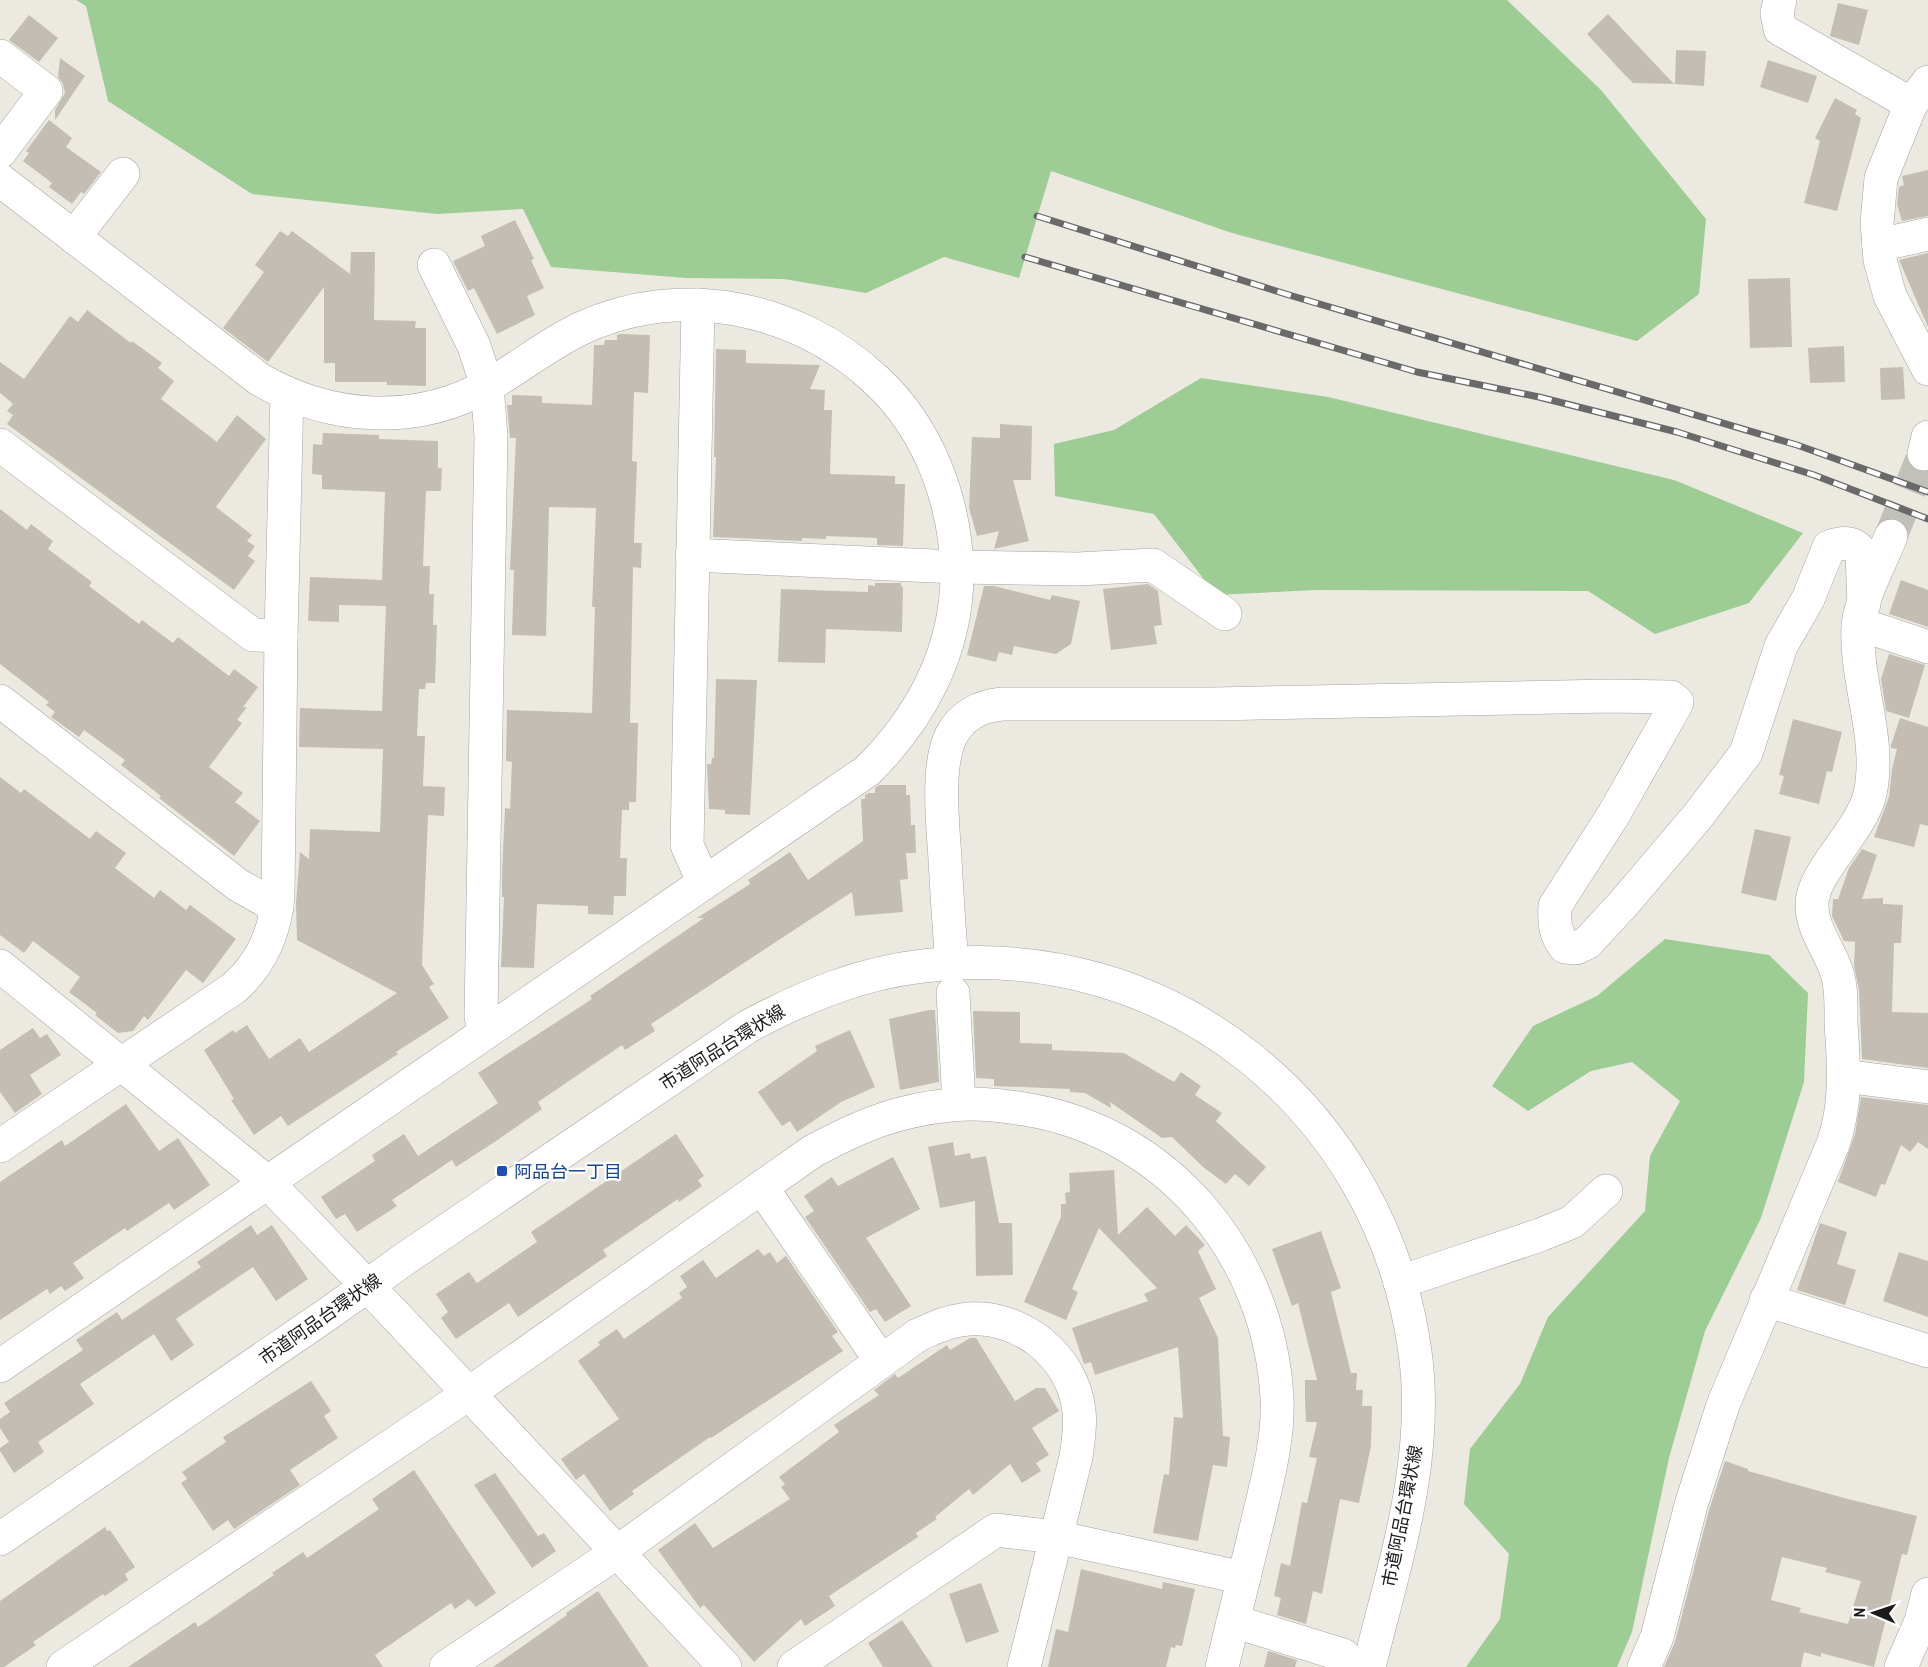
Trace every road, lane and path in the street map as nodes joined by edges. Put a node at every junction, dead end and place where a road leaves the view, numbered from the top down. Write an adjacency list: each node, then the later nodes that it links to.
1 (1780, 0): 3 (street)
2 (0, 56): 4 (street)
3 (1922, 94): 9 (street)
4 (0, 152)
5 (123, 174): 8 (street)
6 (0, 180): 8 (street)
7 (1928, 234): 9 (street)
8 (74, 237): 14 (street)
9 (1879, 245): 12 (street)
10 (434, 265): 13 (street)
11 (698, 305): 13 (street); 17 (street); 18 (street)
12 (1928, 369)
13 (487, 386): 14 (street); 28 (street)
14 (287, 393): 21 (street)
15 (0, 445): 21 (street)
16 (1891, 536): 20 (street)
17 (692, 555): 18 (street); 24 (street)
18 (957, 567): 19 (street); 24 (street)
19 (1225, 614)
20 (1861, 614): 22 (street); 27 (street); 30 (street)
21 (281, 636): 25 (street)
22 (1928, 647)
23 (0, 701): 25 (street)
24 (704, 884): 28 (street)
25 (278, 907): 29 (street)
26 (0, 966): 29 (street)
27 (952, 978): 32 (street); 37 (street, 市道阿品台環状線); 38 (street, 市道阿品台環状線)
28 (485, 1033): 34 (street)
29 (120, 1063): 33 (street); 34 (street)
30 (1844, 1077): 31 (street); 39 (street)
31 (1928, 1087)
32 (959, 1104): 35 (street); 47 (street)
33 (0, 1146)
34 (267, 1182): 38 (street); 42 (street)
35 (762, 1188): 41 (street); 43 (street)
36 (1606, 1191): 37 (street)
37 (1400, 1282): 50 (street, 市道阿品台環状線)
38 (367, 1286): 43 (street); 45 (street, 市道阿品台環状線)
39 (1766, 1300): 40 (street); 57 (street)
40 (1928, 1351)
41 (881, 1361): 44 (street); 46 (street)
42 (0, 1366)
43 (468, 1394): 46 (street); 51 (street)
44 (1056, 1537): 47 (street); 54 (street); 55 (street)
45 (0, 1539)
46 (616, 1553): 52 (street); 53 (street)
47 (1244, 1578): 49 (street)
48 (1928, 1594): 58 (street)
49 (1233, 1620): 50 (street); 56 (street)
50 (1356, 1661)
51 (63, 1667)
52 (446, 1667)
53 (725, 1667)
54 (794, 1667)
55 (1024, 1667)
56 (1222, 1667)
57 (1644, 1667)
58 (1901, 1667)

